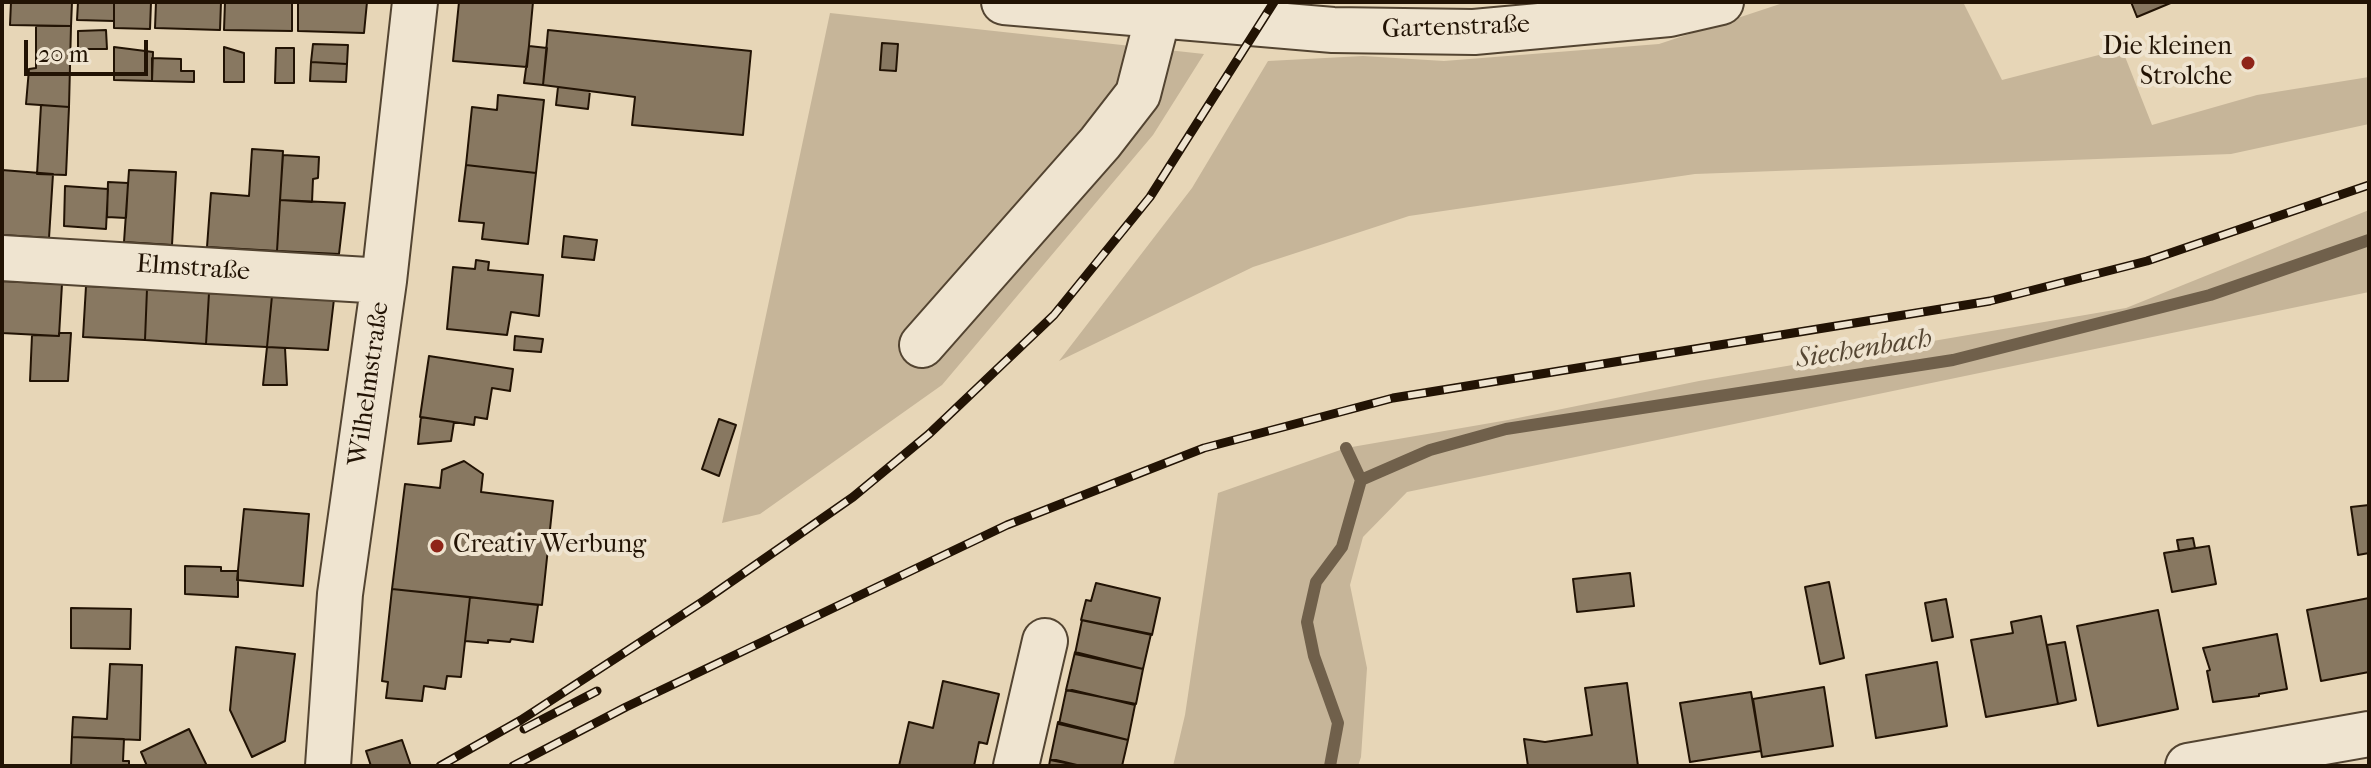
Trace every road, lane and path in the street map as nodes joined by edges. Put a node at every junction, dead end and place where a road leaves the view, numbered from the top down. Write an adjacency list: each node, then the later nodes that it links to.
1 (415, 2): 7 (street, Wilhelmstraße)
2 (1004, 2): 4 (street, Gartenstraße)
3 (1721, 2): 5 (street, Gartenstraße)
4 (1158, 16): 5 (street, Gartenstraße); 8 (street)
5 (1338, 16)
6 (2, 258): 7 (street, Elmstraße)
7 (384, 281): 11 (street, Wilhelmstraße)
8 (922, 345)
9 (1045, 641): 12 (street)
10 (2369, 734): 13 (street)
11 (321, 763)
12 (1016, 766)
13 (2188, 766)

